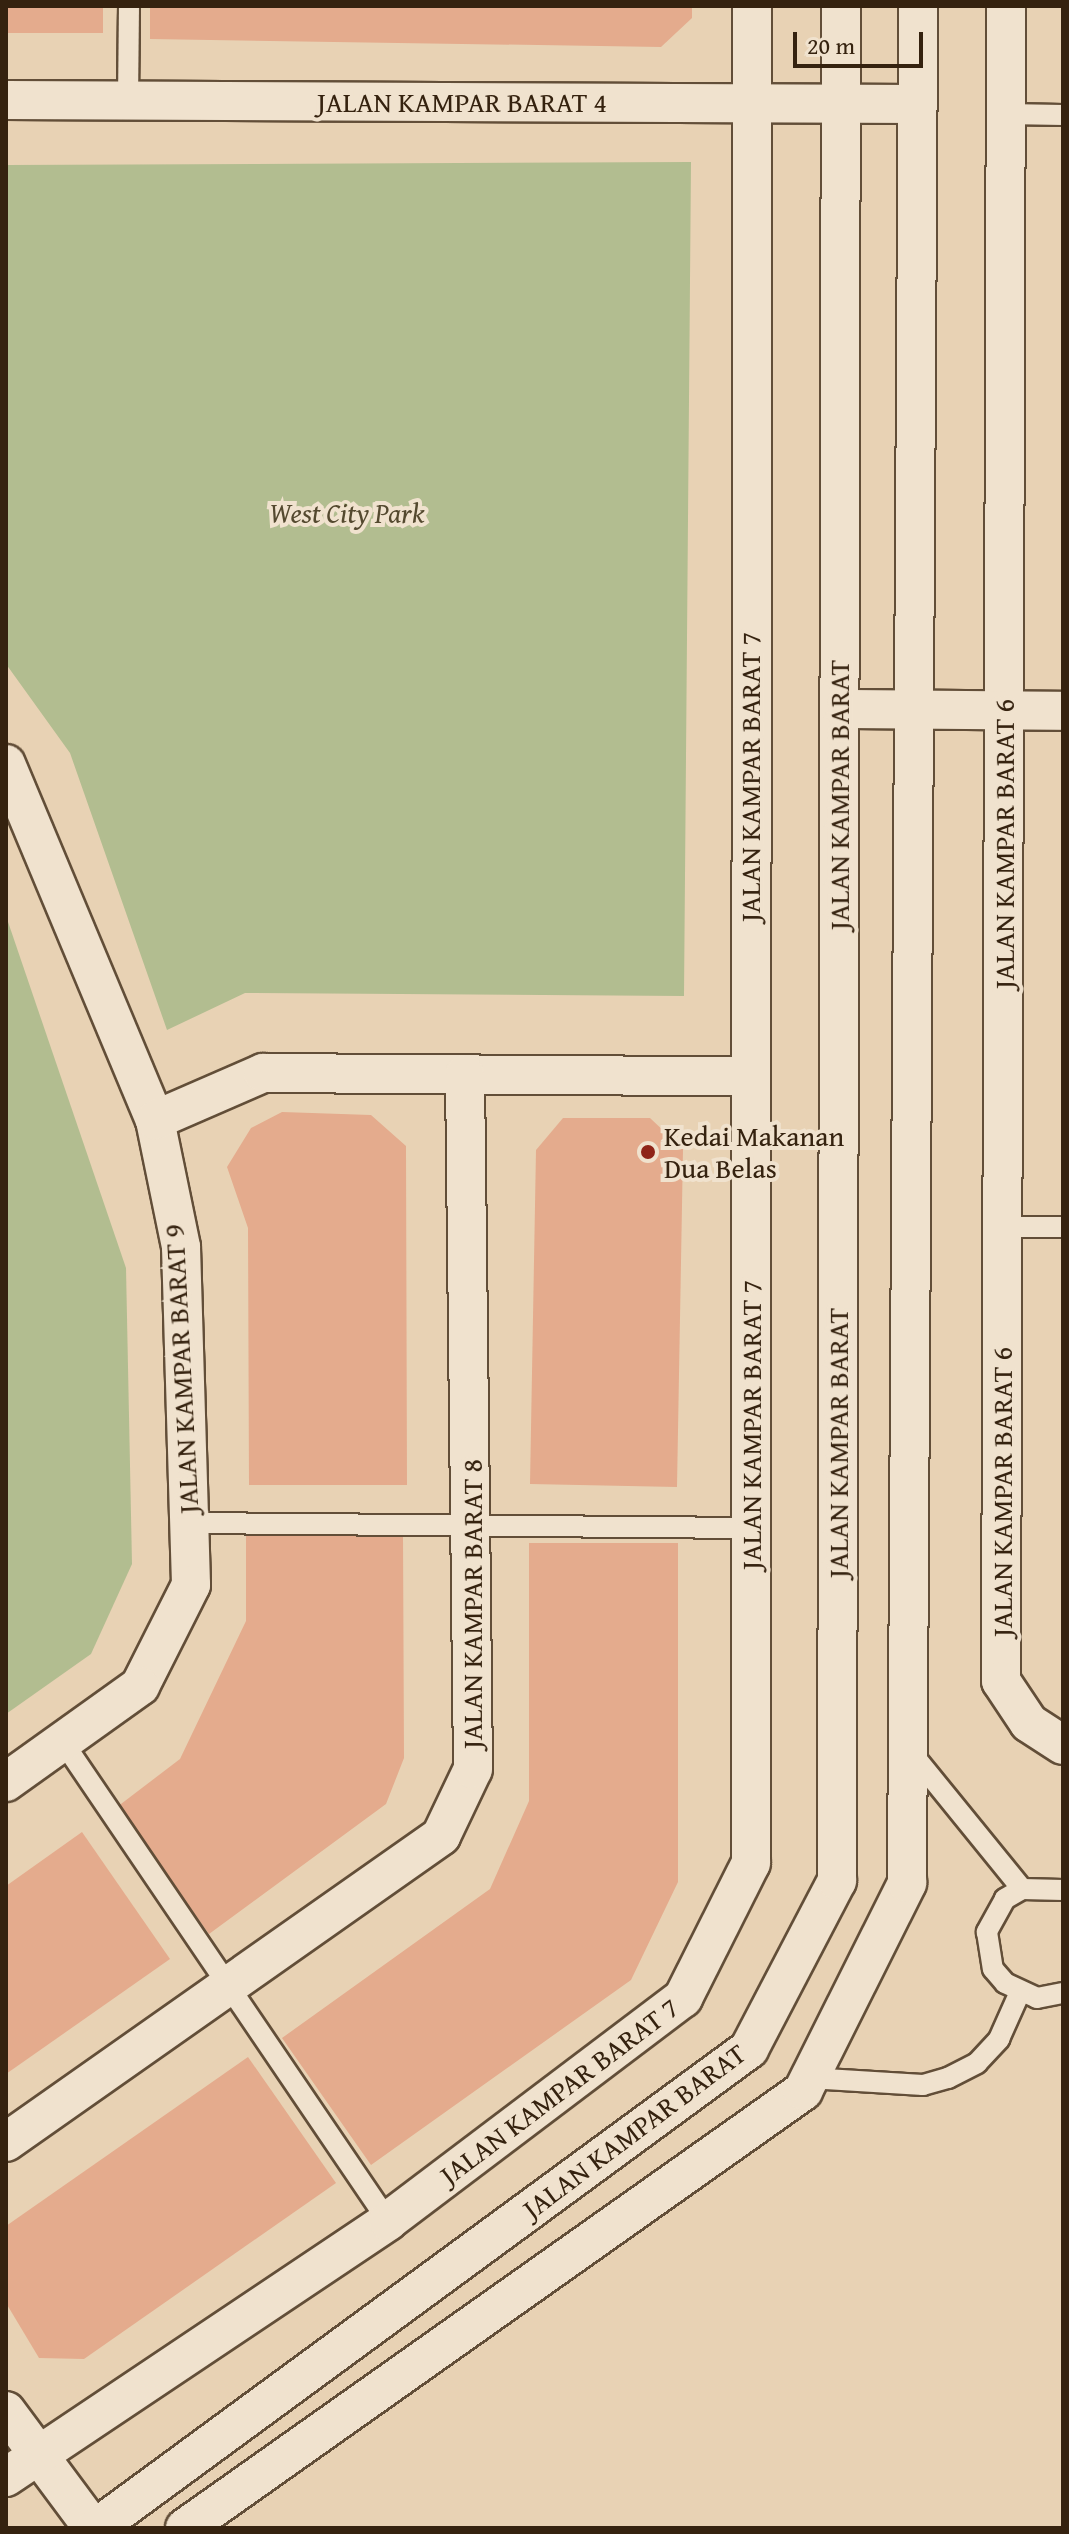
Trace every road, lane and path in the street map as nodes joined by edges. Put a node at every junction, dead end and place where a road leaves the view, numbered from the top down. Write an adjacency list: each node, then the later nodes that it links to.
1 (129, 6): 7 (lane)
2 (752, 6): 8 (street, JALAN KAMPAR BARAT 7)
3 (841, 6): 9 (street, JALAN KAMPAR BARAT)
4 (918, 6): 10 (street)
5 (1006, 6): 11 (street, JALAN KAMPAR BARAT 6)
6 (6, 100): 7 (street, JALAN KAMPAR BARAT 4)
7 (128, 101): 8 (street, JALAN KAMPAR BARAT 4)
8 (752, 103): 9 (street, JALAN KAMPAR BARAT 4); 19 (street, JALAN KAMPAR BARAT 7)
9 (841, 103): 10 (street, JALAN KAMPAR BARAT 4); 13 (street, JALAN KAMPAR BARAT)
10 (917, 104): 14 (street)
11 (1005, 114): 12 (lane); 15 (street, JALAN KAMPAR BARAT 6)
12 (1063, 115)
13 (840, 709): 14 (street); 38 (street, JALAN KAMPAR BARAT)
14 (913, 710): 15 (street); 28 (street)
15 (1004, 710): 16 (street); 21 (street, JALAN KAMPAR BARAT 6)
16 (1063, 711)
17 (6, 764): 20 (street, JALAN KAMPAR BARAT 9)
18 (465, 1074): 19 (street); 20 (street); 24 (street, JALAN KAMPAR BARAT 8)
19 (749, 1076): 25 (street, JALAN KAMPAR BARAT 7)
20 (155, 1120): 23 (street, JALAN KAMPAR BARAT 9)
21 (1003, 1227): 22 (lane); 27 (street, JALAN KAMPAR BARAT 6)
22 (1063, 1227)
23 (189, 1523): 24 (lane); 26 (street, JALAN KAMPAR BARAT 9)
24 (473, 1525): 25 (lane); 32 (street, JALAN KAMPAR BARAT 8)
25 (752, 1528): 37 (street, JALAN KAMPAR BARAT 7)
26 (63, 1742): 29 (street, JALAN KAMPAR BARAT 9); 32 (lane)
27 (1063, 1745)
28 (908, 1747): 30 (lane); 35 (street)
29 (6, 1782)
30 (1022, 1889): 31 (lane); 33 (lane)
31 (1063, 1890)
32 (229, 1986): 36 (street, JALAN KAMPAR BARAT 8); 37 (lane)
33 (1020, 1992): 34 (lane); 35 (lane)
34 (1063, 1993)
35 (809, 2078): 40 (street)
36 (6, 2142)
37 (388, 2221): 41 (street, JALAN KAMPAR BARAT 7)
38 (264, 2405): 40 (street); 43 (street, JALAN KAMPAR BARAT)
39 (6, 2411): 41 (street)
40 (295, 2449): 44 (street)
41 (38, 2454): 42 (street, JALAN KAMPAR BARAT 7); 43 (street)
42 (6, 2477)
43 (95, 2528)
44 (185, 2528)

